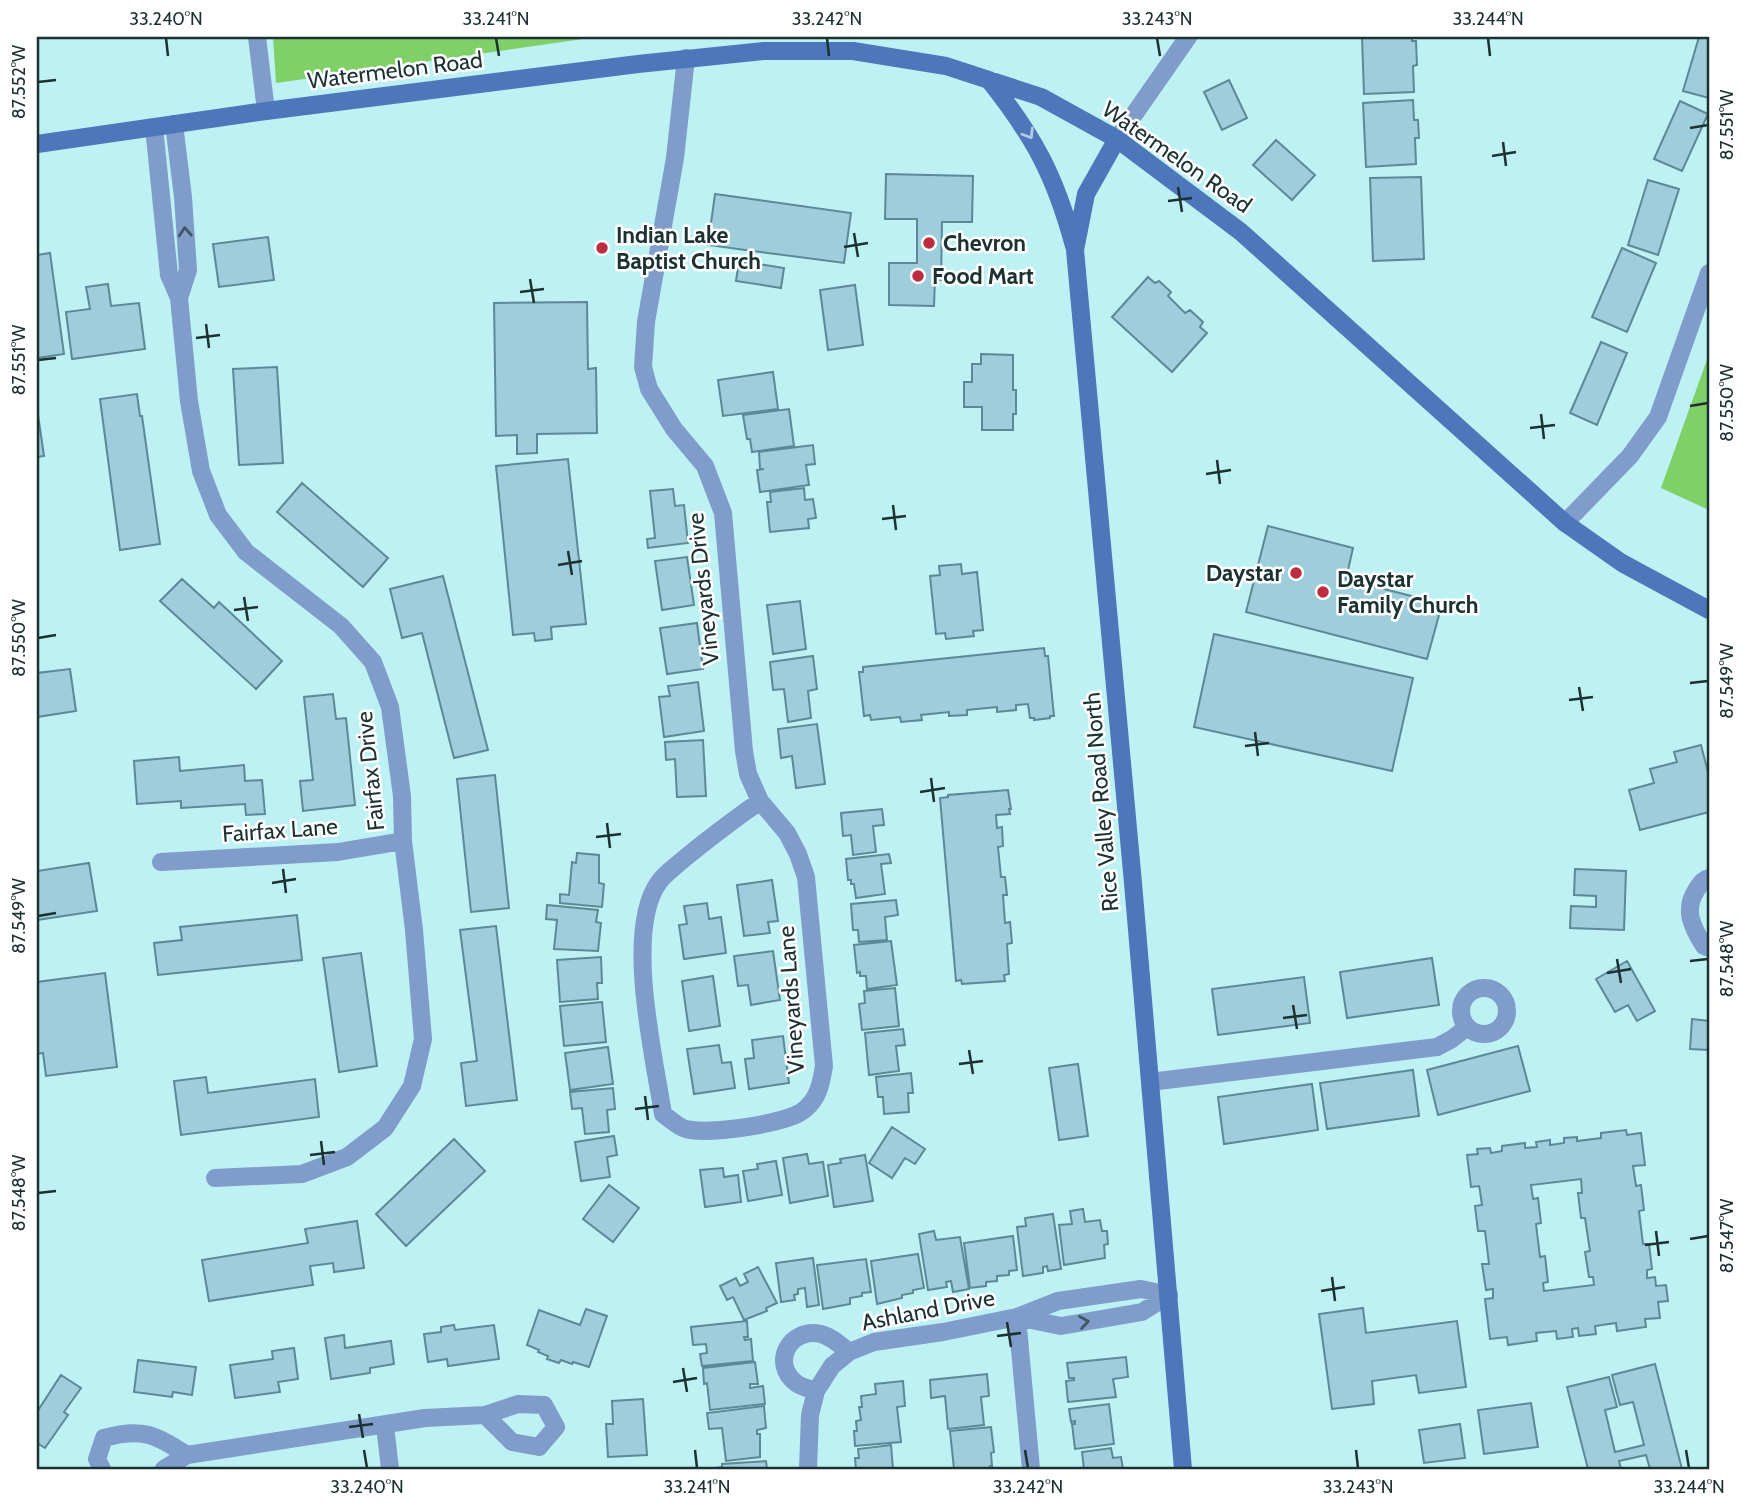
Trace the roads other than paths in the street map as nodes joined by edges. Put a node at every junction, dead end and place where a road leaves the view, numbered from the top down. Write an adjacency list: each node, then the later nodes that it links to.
1 (257, 37): 5 (street)
2 (1188, 37): 8 (street)
3 (686, 58): 4 (main road, Watermelon Road); 5 (main road, Watermelon Road); 15 (street, Vineyards Drive)
4 (989, 80): 8 (main road, Watermelon Road); 10 (main road, one-way to 10)
5 (266, 111): 6 (main road, Watermelon Road)
6 (174, 124): 7 (main road, Watermelon Road); 12 (street, Fairfax Drive, one-way to 6)
7 (153, 127): 9 (main road, Watermelon Road); 12 (street)
8 (1117, 139): 10 (main road, Rice Valley Road North); 13 (main road, Watermelon Road)
9 (37, 144)
10 (1075, 250): 21 (main road, Rice Valley Road North)
11 (1709, 273): 13 (street)
12 (179, 298): 16 (street, Fairfax Drive)
13 (1565, 523): 14 (main road, Watermelon Road)
14 (1709, 610)
15 (760, 801): 15 (street, Vineyards Lane)
16 (403, 841): 17 (street, Fairfax Lane); 22 (street, Fairfax Drive)
17 (161, 862)
18 (1709, 878): 19 (street)
19 (1709, 948)
20 (1467, 1027): 21 (street)
21 (1150, 1082): 23 (main road, Rice Valley Road North)
22 (215, 1178)
23 (1169, 1295): 24 (street, Ashland Drive); 24 (street, Ashland Drive, one-way to 23); 35 (main road, Rice Valley Road North)
24 (1017, 1317): 25 (street, Ashland Drive); 34 (street)
25 (849, 1352): 26 (street, Ashland Drive); 26 (street, Ashland Drive)
26 (816, 1391): 33 (street, Ashland Drive)
27 (485, 1415): 28 (street)
28 (385, 1426): 29 (street); 32 (street)
29 (187, 1455): 30 (street); 31 (street)
30 (102, 1469)
31 (164, 1469)
32 (390, 1469)
33 (808, 1469)
34 (1031, 1469)
35 (1183, 1469)

